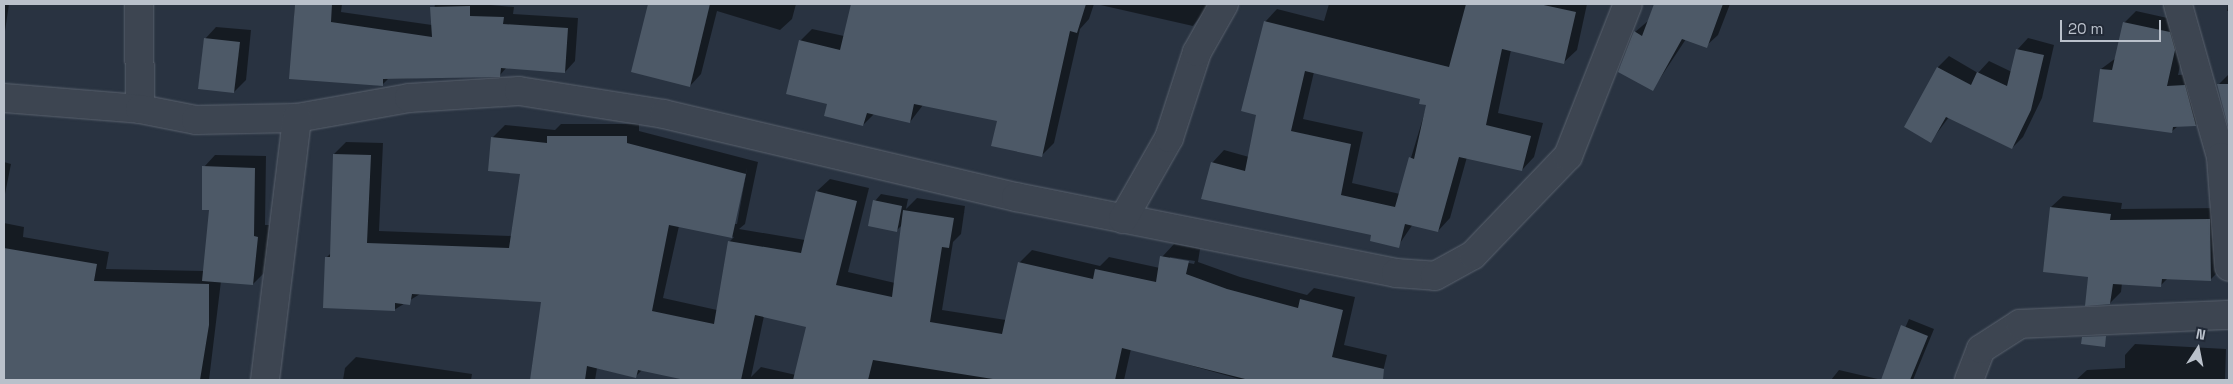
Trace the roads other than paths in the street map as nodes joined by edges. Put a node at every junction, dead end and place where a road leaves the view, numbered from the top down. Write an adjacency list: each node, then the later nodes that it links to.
1 (140, 4): 6 (street)
2 (1224, 4): 8 (street)
3 (1628, 4): 8 (street)
4 (2178, 5): 9 (street)
5 (4, 98): 6 (street)
6 (140, 109): 7 (street)
7 (297, 118): 8 (street); 11 (street)
8 (1124, 218)
9 (2229, 267)
10 (2229, 315): 12 (street)
11 (265, 380)
12 (1969, 380)

